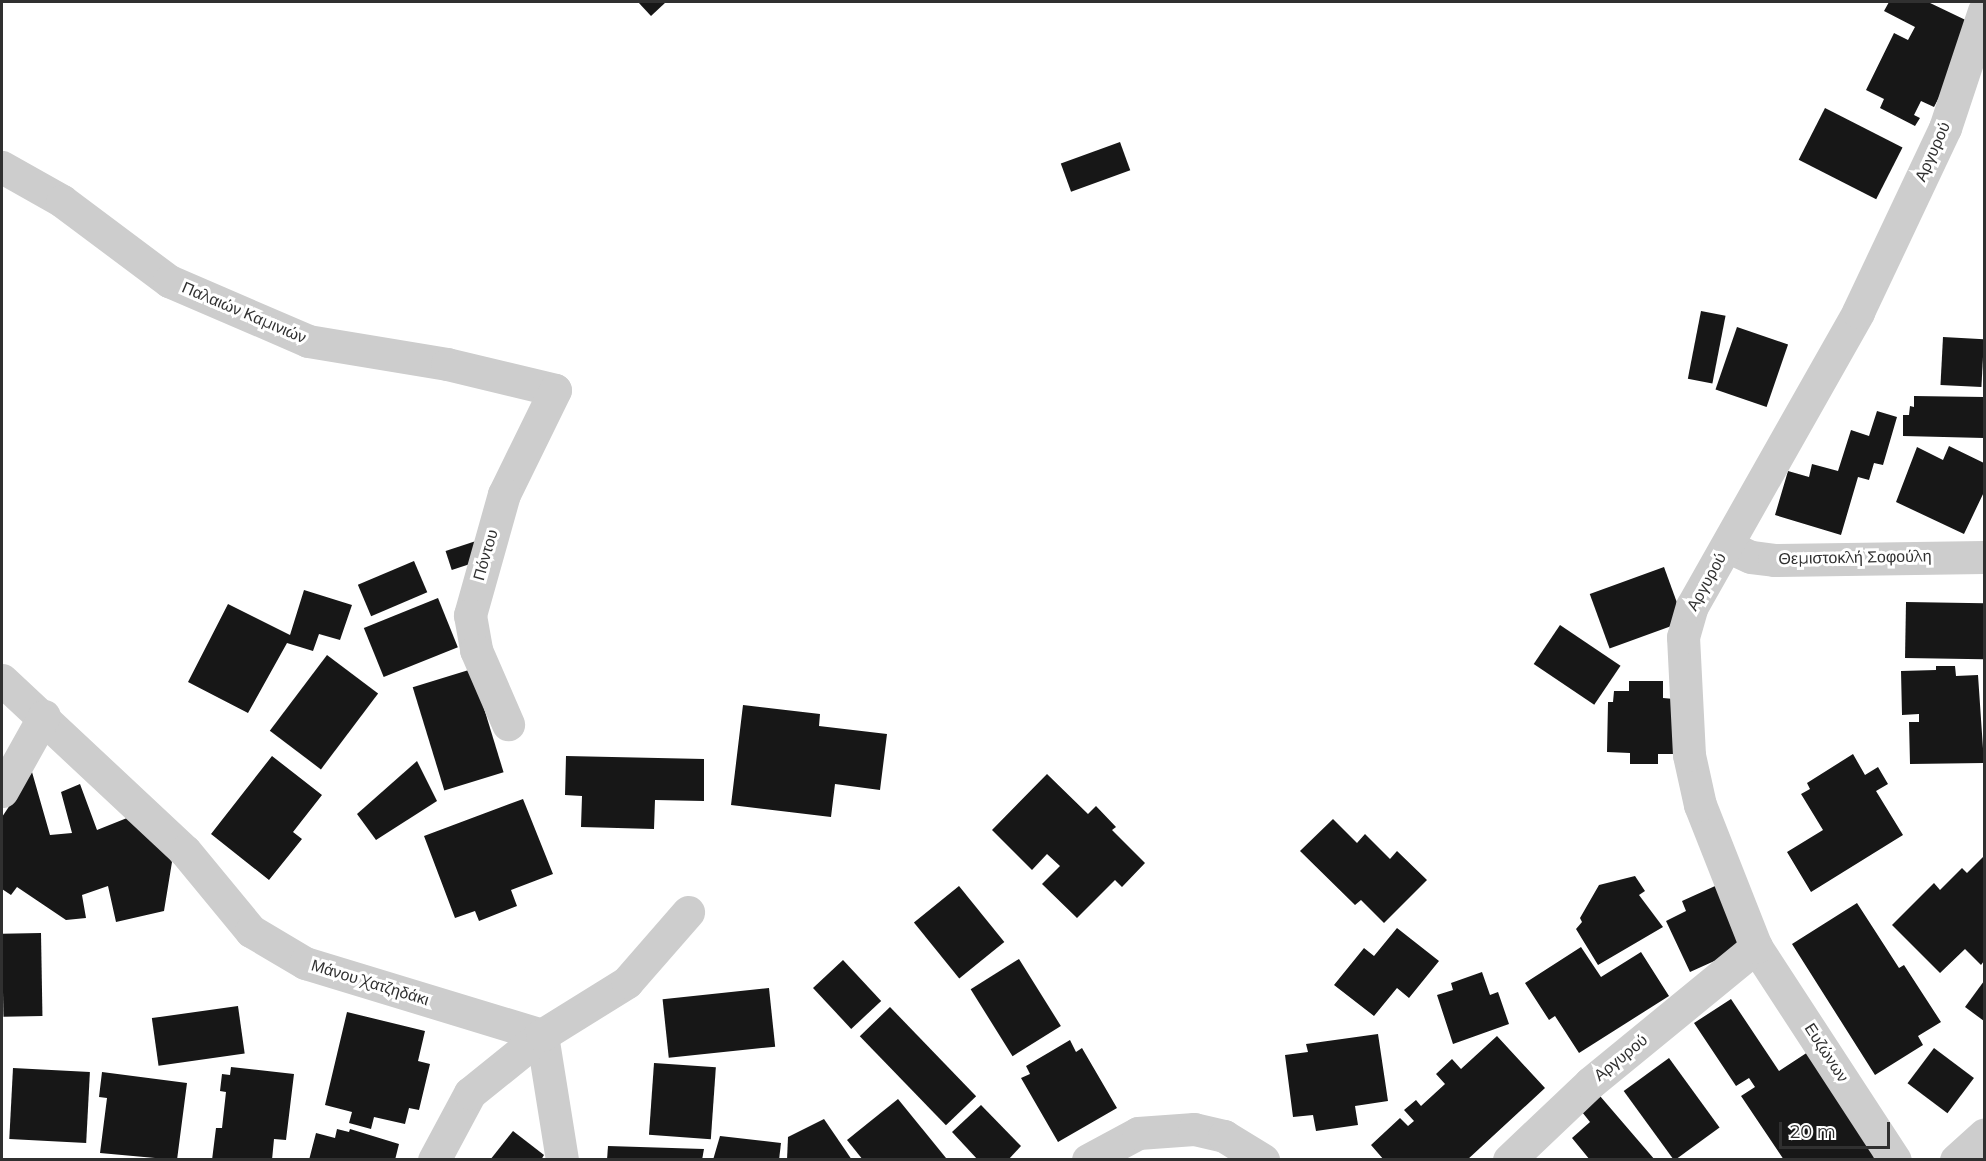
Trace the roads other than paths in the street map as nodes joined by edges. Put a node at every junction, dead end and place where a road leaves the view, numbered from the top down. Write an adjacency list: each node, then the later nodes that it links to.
1 (1984, 11): 4 (street, Αργυρού)
2 (2, 167): 3 (street, Παλαιών Καμινιών)
3 (555, 390): 8 (street, Πόντου)
4 (1727, 546): 5 (street, Θεμιστοκλή Σοφούλη); 11 (street, Αργυρού)
5 (1984, 557)
6 (2, 680): 7 (street, Μάνου Χατζηδάκι)
7 (44, 716): 9 (street); 12 (street, Μάνου Χατζηδάκι)
8 (508, 724)
9 (2, 791)
10 (688, 912): 12 (street)
11 (1756, 947): 18 (street, Αργυρού); 19 (street, Ευζώνων)
12 (542, 1035): 14 (street); 15 (street)
13 (1984, 1135): 20 (street)
14 (434, 1160)
15 (562, 1160)
16 (1088, 1160): 17 (street)
17 (1263, 1160)
18 (1509, 1160)
19 (1895, 1160)
20 (1956, 1160)

